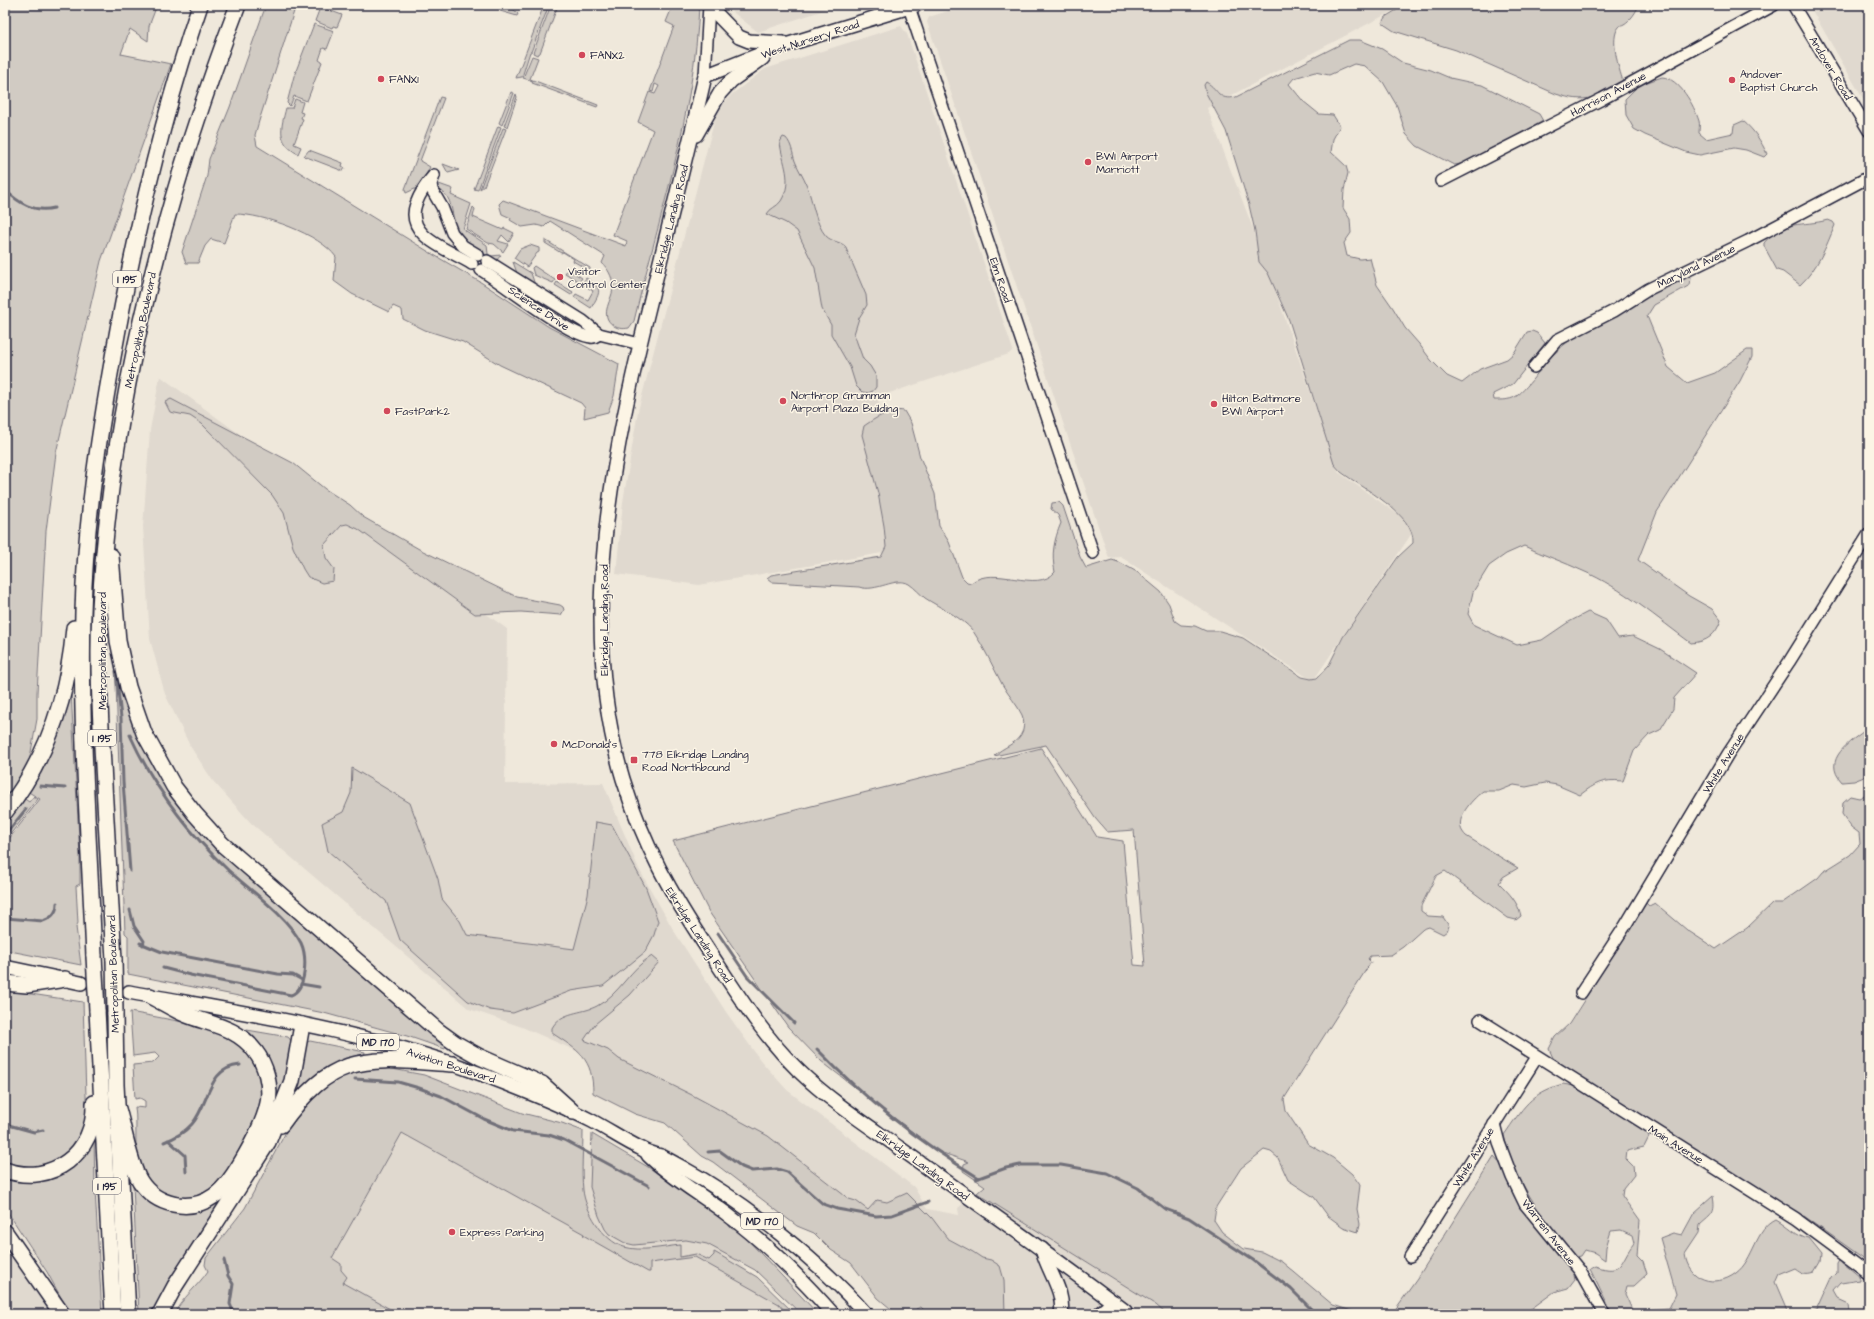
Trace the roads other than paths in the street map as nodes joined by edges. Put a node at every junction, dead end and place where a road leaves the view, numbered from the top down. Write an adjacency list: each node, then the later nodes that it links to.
1 (200, 5): 20 (highway, Metropolitan Boulevard / I 195)
2 (238, 5): 17 (highway, Metropolitan Boulevard / I 195)
3 (709, 5): 7 (main road); 9 (street, Elkridge Landing Road)
4 (1774, 5): 13 (street, Harrison Avenue)
5 (1793, 5): 10 (street, Andover Road)
6 (912, 6): 7 (main road, West Nursery Road); 19 (street, Elm Road)
7 (793, 43): 8 (main road, West Nursery Road)
8 (776, 48): 9 (main road, West Nursery Road); 11 (main road)
9 (705, 76): 11 (main road, Elkridge Landing Road)
10 (1869, 131)
11 (689, 147): 15 (main road, Elkridge Landing Road)
12 (1869, 177): 16 (street, Maryland Avenue)
13 (1441, 181)
14 (479, 262): 14 (street, Science Drive); 15 (street, Science Drive)
15 (640, 344): 41 (main road, Elkridge Landing Road)
16 (1534, 367)
17 (107, 516): 34 (highway, Metropolitan Boulevard / I 195, bridge); 35 (highway)
18 (1869, 534): 27 (street, White Avenue)
19 (1094, 553)
20 (86, 560): 21 (highway); 32 (highway, Metropolitan Boulevard / I 195, bridge)
21 (5, 812)
22 (5, 967): 23 (main road)
23 (66, 980): 24 (highway); 25 (main road)
24 (5, 983)
25 (81, 983)
26 (129, 992): 28 (main road, Aviation Boulevard / MD 170)
27 (1581, 993)
28 (150, 996): 30 (main road, Aviation Boulevard / MD 170); 34 (highway)
29 (1480, 1020): 31 (street, Main Avenue)
30 (302, 1025): 33 (main road, Aviation Boulevard / MD 170); 37 (highway)
31 (1537, 1057): 36 (street, White Avenue); 43 (street, Main Avenue)
32 (101, 1059): 39 (highway); 47 (highway, Metropolitan Boulevard / I 195)
33 (453, 1064): 35 (main road, Aviation Boulevard / MD 170); 37 (highway)
34 (118, 1109): 48 (highway, Metropolitan Boulevard / I 195)
35 (574, 1112): 38 (main road, Aviation Boulevard / MD 170)
36 (1494, 1124): 42 (street, White Avenue); 54 (street, Warren Avenue)
37 (268, 1142): 49 (highway)
38 (643, 1150): 50 (main road, Aviation Boulevard / MD 170); 51 (main road, Aviation Boulevard / MD 170)
39 (5, 1170)
40 (5, 1232): 46 (highway)
41 (1042, 1249): 44 (main road, Elkridge Landing Road); 52 (main road)
42 (1410, 1257)
43 (1869, 1273)
44 (1114, 1302): 45 (main road, Elkridge Landing Road); 53 (main road)
45 (1125, 1313)
46 (62, 1314)
47 (113, 1314)
48 (128, 1314)
49 (160, 1314)
50 (833, 1314)
51 (866, 1314)
52 (1061, 1314)
53 (1099, 1314)
54 (1604, 1314)

